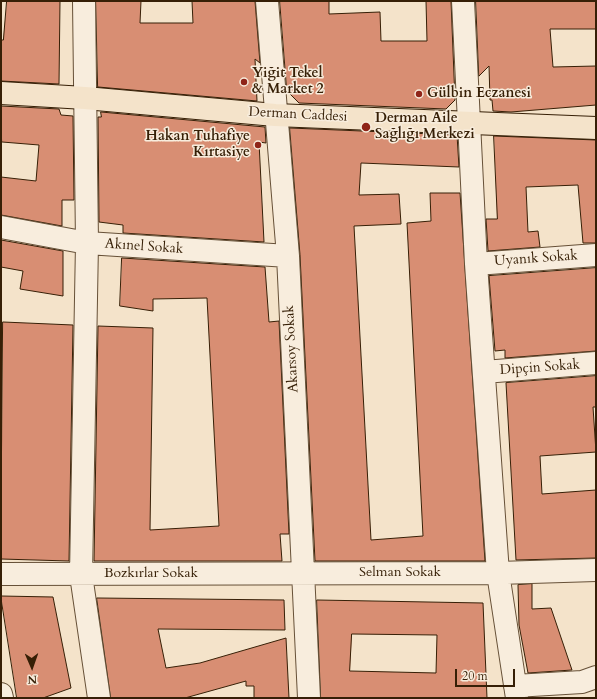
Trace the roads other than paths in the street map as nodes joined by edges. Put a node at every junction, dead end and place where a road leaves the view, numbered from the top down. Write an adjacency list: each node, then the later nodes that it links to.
1 (84, 1): 5 (street)
2 (267, 1): 6 (street, Akarsoy Sokak)
3 (463, 1): 7 (street)
4 (1, 93): 5 (main road, Derman Caddesi)
5 (86, 98): 6 (main road, Derman Caddesi); 10 (street)
6 (276, 115): 7 (main road, Derman Caddesi); 12 (street, Akarsoy Sokak)
7 (470, 122): 8 (main road, Derman Caddesi); 13 (street)
8 (596, 128)
9 (1, 227): 10 (street, Akınel Sokak)
10 (87, 243): 12 (street, Akınel Sokak); 20 (street)
11 (596, 255): 13 (street, Uyanık Sokak)
12 (288, 256): 17 (street, Akarsoy Sokak)
13 (476, 264): 15 (street)
14 (596, 364): 15 (street, Dipçin Sokak)
15 (484, 372): 18 (street)
16 (596, 570): 18 (street, Selman Sokak)
17 (302, 573): 18 (street, Selman Sokak); 20 (street, Bozkırlar Sokak); 26 (street, Akarsoy Sokak)
18 (498, 573): 22 (street)
19 (1, 574): 20 (street, Bozkırlar Sokak)
20 (81, 575): 25 (street)
21 (596, 677): 22 (street)
22 (516, 692)
23 (1, 694): 24 (street)
24 (2, 698)
25 (99, 698)
26 (309, 698)

